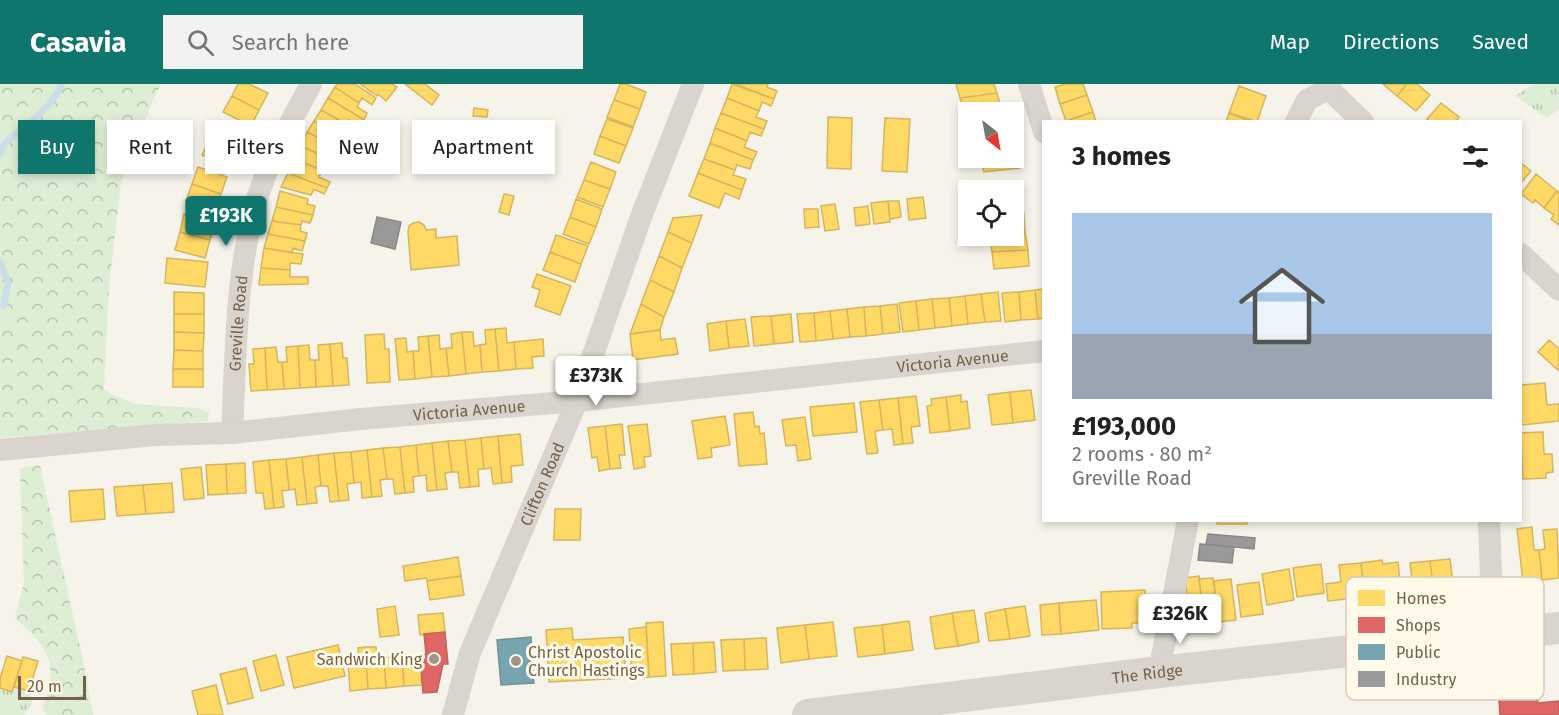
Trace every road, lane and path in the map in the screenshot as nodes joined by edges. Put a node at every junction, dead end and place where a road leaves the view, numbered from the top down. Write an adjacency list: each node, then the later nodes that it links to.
1 (311, 84): 12 (street, Greville Road)
2 (693, 84): 11 (street, Clifton Road)
3 (1029, 84): 7 (street)
4 (1328, 87): 5 (street); 6 (street)
5 (1297, 120)
6 (1361, 120)
7 (1042, 126)
8 (1522, 255): 9 (street)
9 (1559, 290)
10 (1042, 351): 11 (street, Victoria Avenue)
11 (577, 401): 12 (street, Victoria Avenue); 21 (street, Clifton Road)
12 (232, 434): 13 (street, Victoria Avenue)
13 (0, 450)
14 (1188, 522): 20 (street)
15 (1489, 522): 16 (street)
16 (1491, 577)
17 (1559, 628): 18 (main road, The Ridge)
18 (1544, 629)
19 (1346, 651): 20 (main road, The Ridge)
20 (1159, 672): 22 (main road, The Ridge)
21 (453, 715)
22 (808, 715)

